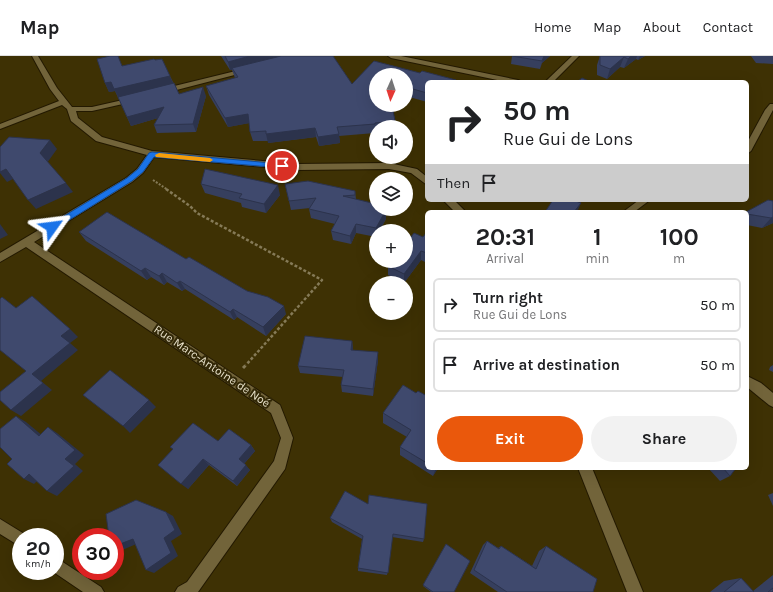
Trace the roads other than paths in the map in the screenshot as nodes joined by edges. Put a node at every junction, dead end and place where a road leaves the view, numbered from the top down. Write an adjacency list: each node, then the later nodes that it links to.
1 (35, 56): 9 (street)
2 (391, 56): 5 (street)
3 (576, 56): 6 (street)
4 (255, 68): 7 (street)
5 (508, 80)
6 (551, 80)
7 (155, 94)
8 (140, 97): 11 (street)
9 (63, 102): 11 (street); 12 (street)
10 (773, 106): 13 (street)
11 (71, 109): 14 (street)
12 (0, 127)
13 (749, 147)
14 (152, 154): 15 (street); 20 (street)
15 (425, 180)
16 (450, 202): 18 (street)
17 (641, 202): 19 (street)
18 (459, 210)
19 (631, 210)
20 (26, 242): 21 (street); 29 (street, Rue Marc-Antoine de Noé)
21 (0, 258)
22 (749, 382): 23 (street)
23 (773, 401)
24 (586, 470): 30 (street)
25 (0, 526): 26 (street)
26 (12, 534)
27 (64, 570): 28 (street)
28 (96, 592)
29 (183, 592)
30 (635, 592)

